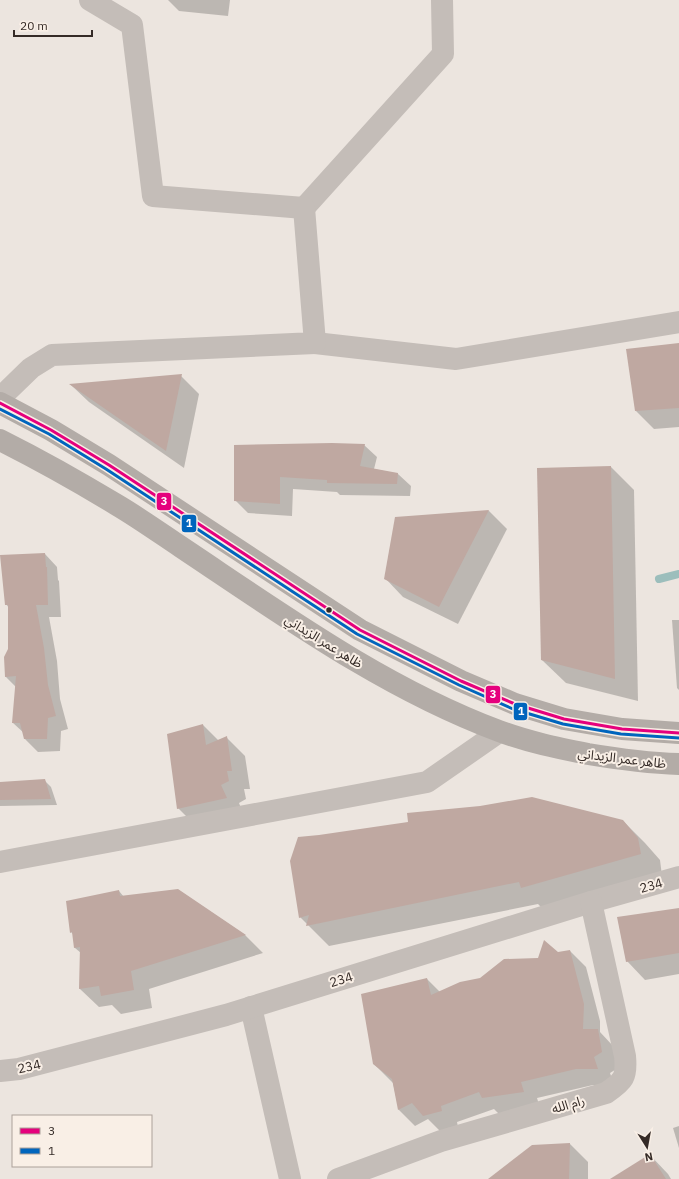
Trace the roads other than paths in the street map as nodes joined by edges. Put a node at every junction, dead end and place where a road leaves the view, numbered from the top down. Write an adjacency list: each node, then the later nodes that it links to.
1 (90, 0): 3 (street)
2 (442, 0): 3 (street)
3 (304, 208): 5 (street)
4 (679, 322): 5 (street)
5 (315, 343): 6 (street)
6 (0, 398)
7 (0, 403): 10 (main road)
8 (0, 440): 9 (main road, ظاهر عمر الزيداني)
9 (499, 732): 11 (main road, ظاهر عمر الزيداني); 12 (street)
10 (679, 733)
11 (679, 766)
12 (0, 862)
13 (679, 877): 14 (street, 234)
14 (590, 902): 15 (street, 234); 18 (street, رام الله)
15 (251, 1007): 16 (street, 234); 17 (street)
16 (0, 1071)
17 (290, 1179)
18 (338, 1179)

